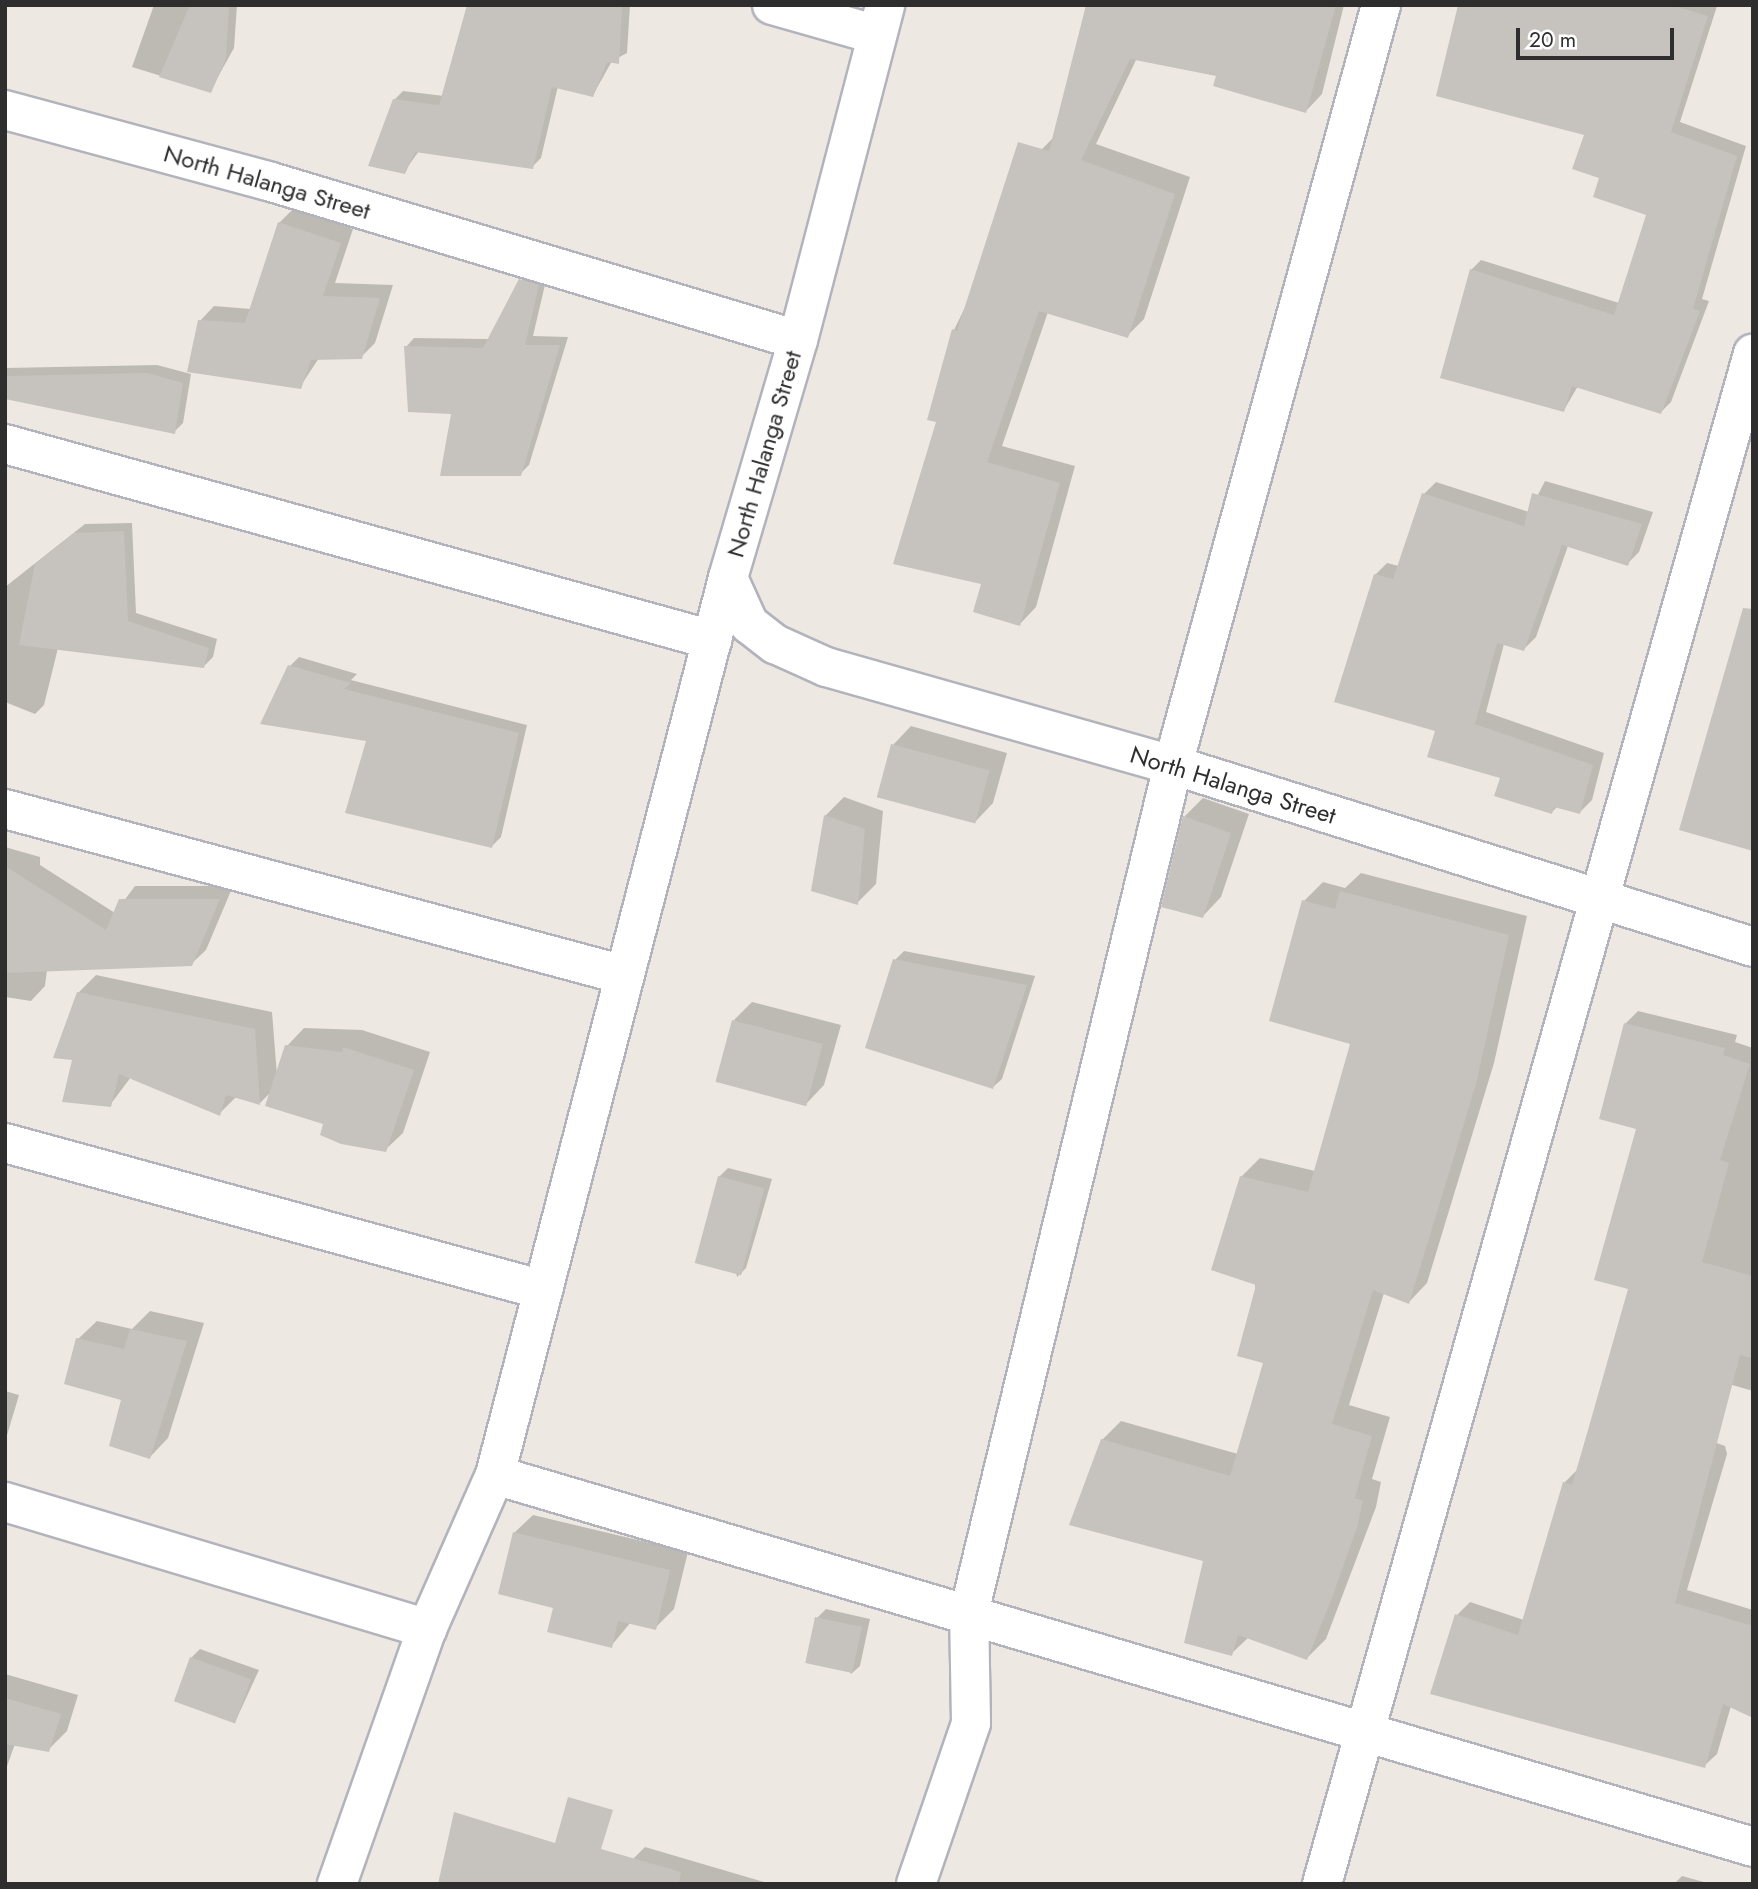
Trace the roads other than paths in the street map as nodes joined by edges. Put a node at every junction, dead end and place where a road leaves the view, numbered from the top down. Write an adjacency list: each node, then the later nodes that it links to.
1 (772, 5): 3 (street)
2 (1381, 5): 11 (street)
3 (881, 20): 5 (street)
4 (5, 110): 5 (street, North Halanga Street)
5 (798, 340): 9 (street, North Halanga Street)
6 (1753, 354): 7 (street)
7 (1741, 441): 13 (street)
8 (5, 444): 10 (street)
9 (727, 578): 10 (street); 11 (street, North Halanga Street)
10 (712, 640): 15 (street)
11 (1173, 765): 13 (street, North Halanga Street); 20 (street)
12 (5, 809): 15 (street)
13 (1600, 903): 14 (street, North Halanga Street); 22 (street)
14 (1753, 947)
15 (624, 975): 17 (street)
16 (5, 1143): 17 (street)
17 (543, 1290): 18 (street)
18 (495, 1475): 20 (street); 21 (street)
19 (5, 1502): 21 (street)
20 (969, 1613): 22 (street); 25 (street)
21 (427, 1629): 24 (street)
22 (1365, 1732): 23 (street); 26 (street)
23 (1753, 1847)
24 (337, 1884)
25 (916, 1884)
26 (1322, 1884)

